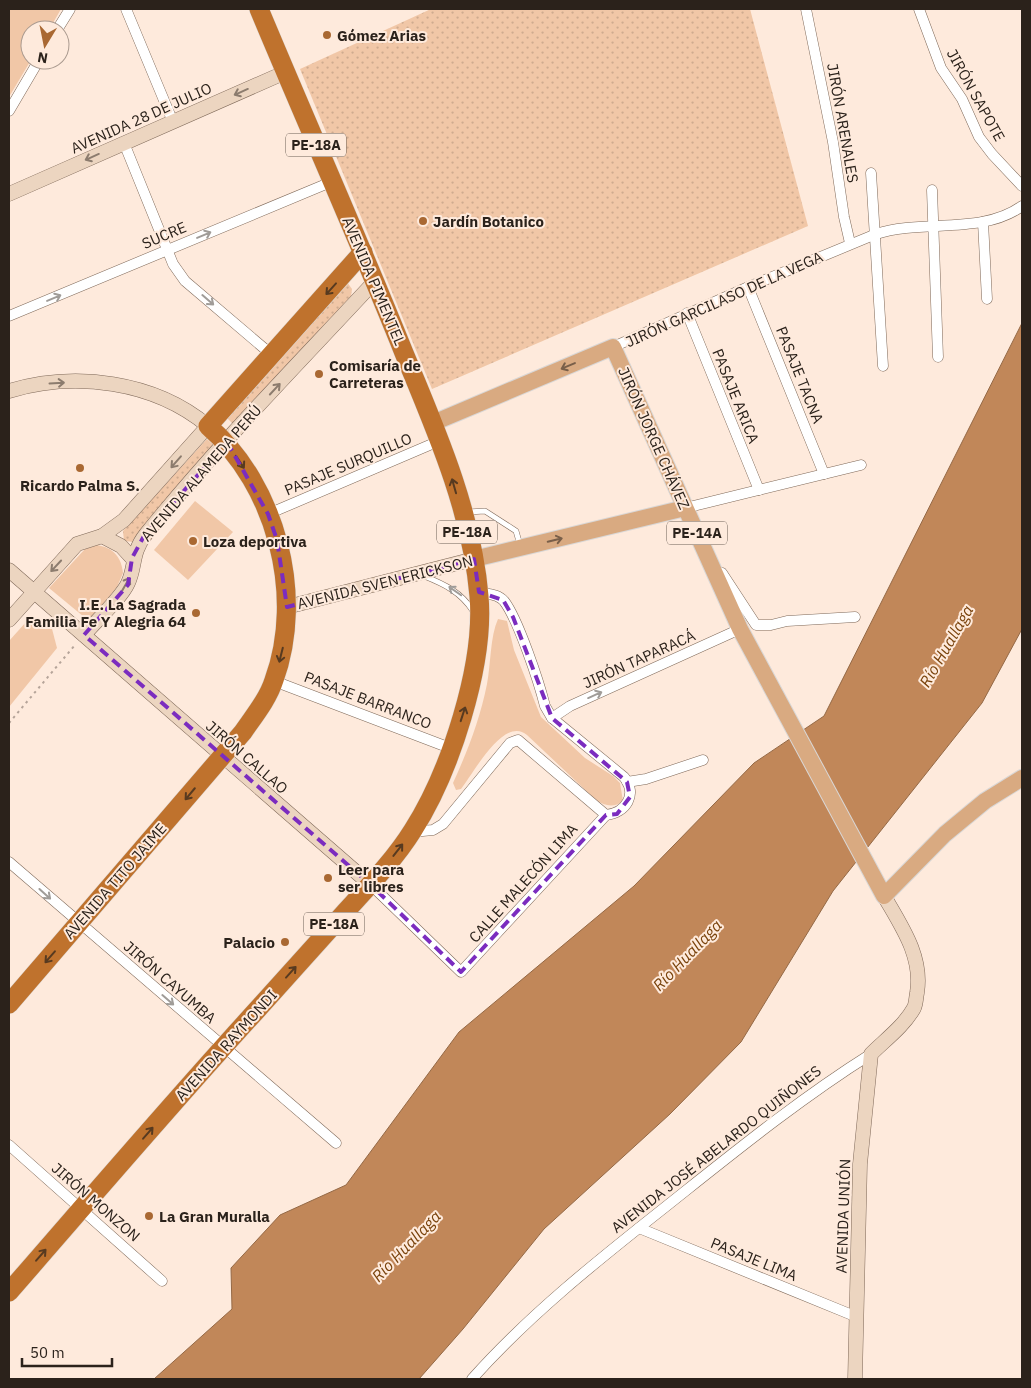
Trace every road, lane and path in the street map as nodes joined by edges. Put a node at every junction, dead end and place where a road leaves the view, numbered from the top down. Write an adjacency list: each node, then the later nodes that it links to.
1 (70, 9): 6 (street)
2 (126, 9): 10 (street)
3 (259, 9): 8 (highway, AVENIDA PIMENTEL / PE-18A)
4 (806, 9): 21 (street, JIRÓN ARENALES)
5 (919, 9): 14 (street, JIRÓN SAPOTE)
6 (63, 20)
7 (33, 70): 9 (street)
8 (286, 72): 10 (street, AVENIDA 28 DE JULIO, one-way to 10); 13 (highway, AVENIDA PIMENTEL / PE-18A)
9 (9, 111)
10 (173, 122): 11 (street, AVENIDA 28 DE JULIO)
11 (124, 144): 16 (street, AVENIDA 28 DE JULIO, one-way to 16); 22 (street)
12 (871, 173): 20 (street)
13 (332, 182): 22 (street, SUCRE, one-way to 13); 23 (highway, AVENIDA PIMENTEL / PE-18A)
14 (1022, 186)
15 (932, 190): 19 (street)
16 (9, 194)
17 (1022, 206): 18 (street, JIRÓN GARCILASO DE LA VEGA)
18 (983, 222): 19 (street, JIRÓN GARCILASO DE LA VEGA); 26 (street)
19 (932, 225): 20 (street, JIRÓN GARCILASO DE LA VEGA); 31 (street)
20 (876, 234): 21 (street, JIRÓN GARCILASO DE LA VEGA); 32 (street)
21 (850, 244): 25 (street, JIRÓN GARCILASO DE LA VEGA)
22 (167, 250): 28 (street, SUCRE, one-way to 22); 30 (street, one-way to 30)
23 (363, 252): 24 (highway, AVENIDA PIMENTEL / PE-18A); 30 (highway, AVENIDA ALAMEDA PERÚ, one-way to 30)
24 (375, 281): 34 (highway, AVENIDA PIMENTEL / PE-18A); 37 (street, AVENIDA ALAMEDA PERÚ, one-way to 24)
25 (748, 287): 27 (street, JIRÓN GARCILASO DE LA VEGA); 39 (street, PASAJE TACNA)
26 (987, 299)
27 (687, 313): 29 (street, JIRÓN GARCILASO DE LA VEGA); 40 (street, PASAJE ARICA)
28 (9, 316)
29 (613, 347): 34 (main road, JIRÓN GARCILASO DE LA VEGA, one-way to 34); 41 (main road, JIRÓN JORGE CHÁVEZ / PE-14A)
30 (272, 355): 35 (highway, AVENIDA ALAMEDA PERÚ)
31 (938, 357)
32 (883, 366)
33 (9, 391): 35 (street, one-way to 35)
34 (433, 423): 36 (highway, AVENIDA PIMENTEL / PE-18A)
35 (208, 426): 37 (highway, AVENIDA TITO JAIME); 44 (street, AVENIDA ALAMEDA PERÚ, one-way to 44)
36 (439, 441): 42 (highway, AVENIDA PIMENTEL / PE-18A, one-way to 36); 43 (street, PASAJE SURQUILLO)
37 (227, 442): 43 (highway, AVENIDA TITO JAIME, one-way to 43); 47 (street, AVENIDA ALAMEDA PERÚ)
38 (861, 465): 39 (street, AVENIDA SVEN ERICKSON)
39 (824, 474): 40 (street, AVENIDA SVEN ERICKSON)
40 (758, 490): 41 (street, AVENIDA SVEN ERICKSON)
41 (685, 508): 45 (main road, JIRÓN JORGE CHÁVEZ / PE-14A); 46 (main road, AVENIDA SVEN ERICKSON / PE-14A, one-way to 41)
42 (462, 513): 46 (lane); 48 (highway, AVENIDA PIMENTEL / PE-18A)
43 (268, 514): 53 (highway, AVENIDA TITO JAIME)
44 (102, 536): 47 (street); 51 (street, AVENIDA ALAMEDA PERÚ, one-way to 51)
45 (700, 541): 54 (street); 57 (main road, JIRÓN JORGE CHÁVEZ / PE-14A)
46 (520, 548): 48 (main road, AVENIDA SVEN ERICKSON / PE-14A)
47 (132, 558): 58 (street, AVENIDA ALAMEDA PERÚ, one-way to 47)
48 (474, 559): 50 (street, AVENIDA SVEN ERICKSON); 52 (highway, AVENIDA PIMENTEL / PE-18A)
49 (9, 570): 51 (street, JIRÓN CALLAO)
50 (419, 573): 53 (street, AVENIDA SVEN ERICKSON); 56 (lane, one-way to 50)
51 (33, 591): 55 (street, AVENIDA ALAMEDA PERÚ); 58 (street, JIRÓN CALLAO)
52 (479, 592): 56 (highway, AVENIDA PIMENTEL / PE-18A); 60 (street)
53 (287, 607): 59 (highway, AVENIDA TITO JAIME, one-way to 59)
54 (854, 618)
55 (9, 620)
56 (480, 621): 62 (highway, AVENIDA PIMENTEL / PE-18A, one-way to 56)
57 (740, 629): 60 (street, JIRÓN TAPARACÁ, one-way to 57); 72 (main road, JIRÓN JORGE CHÁVEZ / PE-14A)
58 (84, 635): 61 (path); 63 (street, JIRÓN CALLAO)
59 (274, 681): 62 (street, PASAJE BARRANCO); 63 (highway, AVENIDA TITO JAIME)
60 (552, 718): 66 (street)
61 (9, 723)
62 (450, 748): 67 (highway, AVENIDA PIMENTEL / PE-18A)
63 (221, 757): 71 (street, JIRÓN CALLAO); 73 (highway, AVENIDA TITO JAIME, one-way to 73)
64 (703, 760): 66 (street)
65 (1022, 778): 72 (main road)
66 (628, 782): 68 (street)
67 (434, 792): 69 (highway, AVENIDA RAYMONDI / PE-18A)
68 (606, 815): 69 (street); 74 (street, CALLE MALECÓN LIMA)
69 (412, 832): 71 (highway, AVENIDA RAYMONDI / PE-18A, one-way to 69)
70 (9, 862): 73 (street, JIRÓN CAYUMBA, one-way to 73)
71 (371, 885): 74 (street, JIRÓN CALLAO); 76 (highway, AVENIDA RAYMONDI / PE-18A, one-way to 71)
72 (884, 896): 77 (street, AVENIDA JOSÉ ABELARDO QUIÑONES)
73 (79, 924): 75 (highway, AVENIDA TITO JAIME, one-way to 75); 76 (street, JIRÓN CAYUMBA, one-way to 76)
74 (461, 972)
75 (9, 1004)
76 (223, 1047): 78 (street, JIRÓN CAYUMBA); 80 (highway, AVENIDA RAYMONDI / PE-18A, one-way to 76)
77 (871, 1054): 81 (street, AVENIDA JOSÉ ABELARDO QUIÑONES); 84 (street, AVENIDA UNIÓN)
78 (336, 1142)
79 (9, 1145): 80 (street, JIRÓN MONZON)
80 (81, 1209): 82 (street, JIRÓN MONZON); 83 (highway, AVENIDA RAYMONDI / PE-18A, one-way to 80)
81 (639, 1228): 84 (street, PASAJE LIMA); 85 (street, AVENIDA JOSÉ ABELARDO QUIÑONES)
82 (162, 1281)
83 (9, 1292)
84 (857, 1317): 86 (street, AVENIDA UNIÓN)
85 (472, 1379)
86 (855, 1379)

